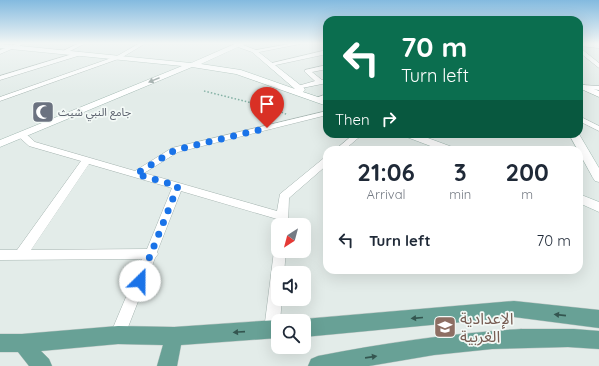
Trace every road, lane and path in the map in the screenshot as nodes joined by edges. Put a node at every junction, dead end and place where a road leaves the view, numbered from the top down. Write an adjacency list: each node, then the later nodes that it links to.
1 (59, 60): 13 (street)
2 (113, 60): 24 (street)
3 (144, 60): 9 (street)
4 (201, 60): 9 (street)
5 (266, 60): 10 (street)
6 (289, 60): 10 (street)
7 (583, 60): 8 (street)
8 (596, 61): 11 (street)
9 (191, 64): 22 (street); 31 (street, one-way to 31)
10 (271, 64): 17 (street)
11 (599, 66)
12 (323, 68): 14 (street)
13 (0, 78)
14 (323, 80)
15 (323, 81): 17 (street)
16 (583, 86): 19 (street)
17 (297, 87): 22 (street)
18 (583, 87): 21 (street)
19 (599, 88)
20 (204, 91): 28 (path)
21 (599, 94)
22 (309, 96): 25 (street)
23 (323, 97): 25 (street)
24 (0, 99)
25 (317, 99): 26 (street)
26 (323, 101)
27 (323, 114): 28 (street)
28 (298, 120): 40 (street)
29 (583, 120): 30 (street)
30 (599, 129)
31 (22, 135): 34 (street); 38 (street)
32 (354, 138): 35 (street)
33 (419, 138): 36 (street)
34 (0, 144)
35 (344, 146)
36 (440, 146)
37 (583, 150): 41 (street)
38 (86, 160): 40 (street); 51 (street)
39 (323, 163): 48 (street)
40 (136, 174): 42 (street)
41 (599, 178)
42 (178, 186): 47 (street); 49 (street)
43 (599, 196): 44 (street)
44 (583, 198)
45 (583, 200): 46 (street)
46 (599, 207)
47 (274, 218)
48 (283, 218)
49 (152, 254): 51 (street); 57 (street)
50 (0, 255): 51 (street)
51 (20, 255)
52 (280, 258): 53 (street)
53 (276, 314)
54 (599, 319): 55 (main road, one-way to 55)
55 (311, 327)
56 (271, 329): 58 (main road, one-way to 58)
57 (118, 335): 58 (main road); 61 (main road)
58 (174, 336): 63 (main road)
59 (599, 340): 64 (main road, one-way to 59)
60 (0, 343): 61 (main road)
61 (22, 343): 62 (main road)
62 (42, 366)
63 (167, 366)
64 (318, 366)

